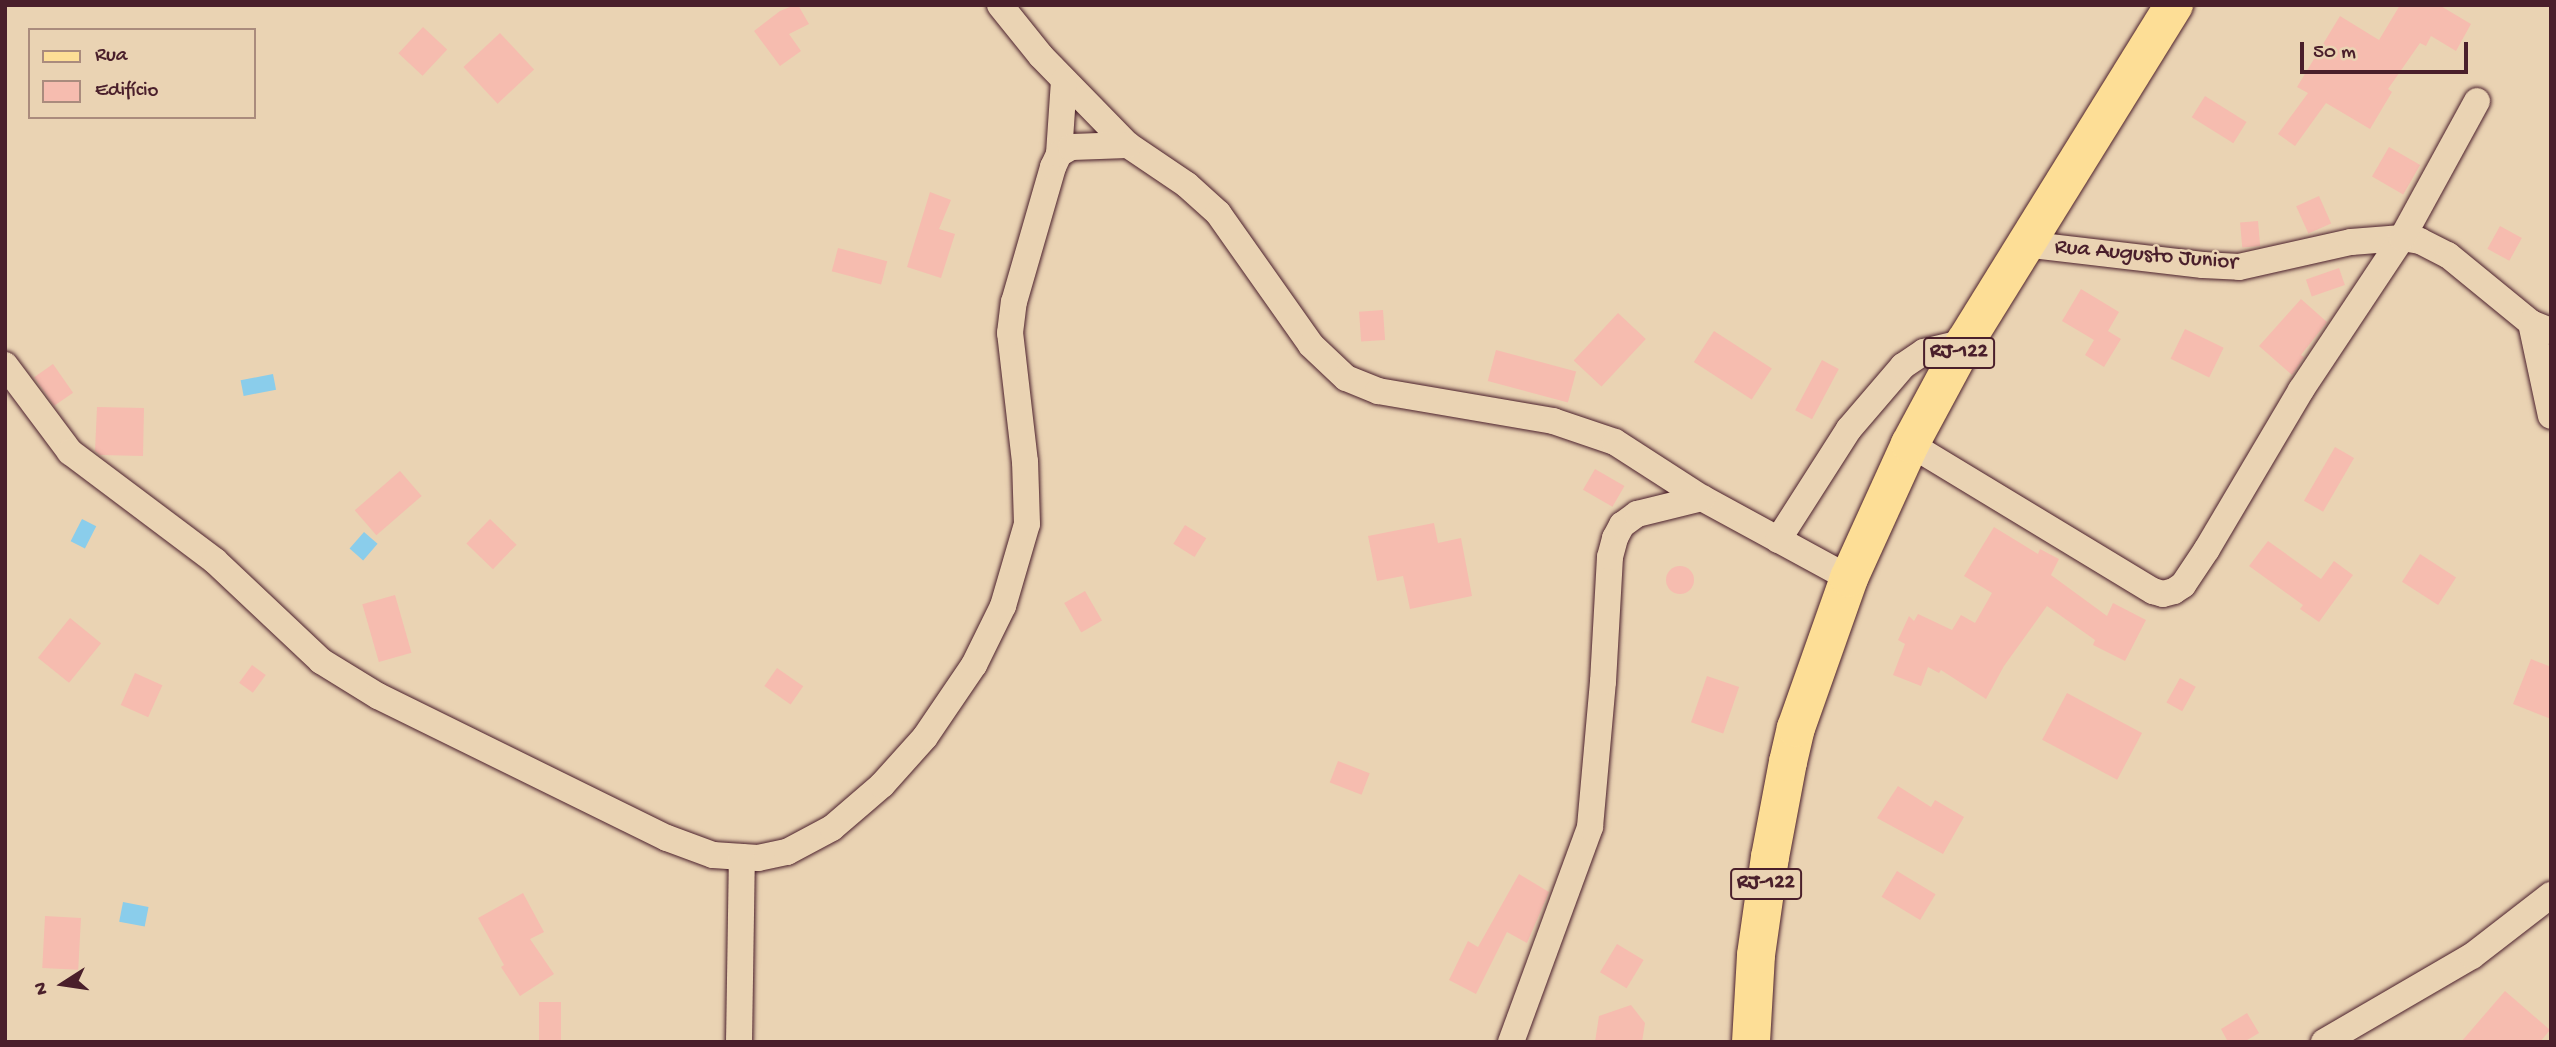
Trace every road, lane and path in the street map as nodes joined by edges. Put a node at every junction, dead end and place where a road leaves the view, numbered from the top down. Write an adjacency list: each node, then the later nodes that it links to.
1 (1000, 5): 3 (street)
2 (2174, 5): 8 (main road, RJ-122)
3 (1064, 80): 5 (street); 6 (street)
4 (2477, 101): 7 (street)
5 (1128, 145): 6 (street); 14 (street)
6 (1059, 154): 17 (street)
7 (2402, 238): 8 (street, Rua Augusto Junior); 9 (street, Rua Augusto Junior); 13 (street)
8 (2024, 244): 10 (main road, RJ-122)
9 (2541, 327): 12 (street, Rua Augusto Junior)
10 (1965, 342): 13 (main road, RJ-122); 15 (street)
11 (5, 365): 17 (street)
12 (2551, 416)
13 (1910, 444): 16 (main road, RJ-122)
14 (1702, 498): 15 (street); 20 (street)
15 (1778, 540): 16 (street)
16 (1849, 578): 21 (main road, RJ-122)
17 (742, 857): 19 (street)
18 (2551, 895): 22 (street)
19 (739, 1042)
20 (1511, 1042)
21 (1751, 1042)
22 (2324, 1042)

